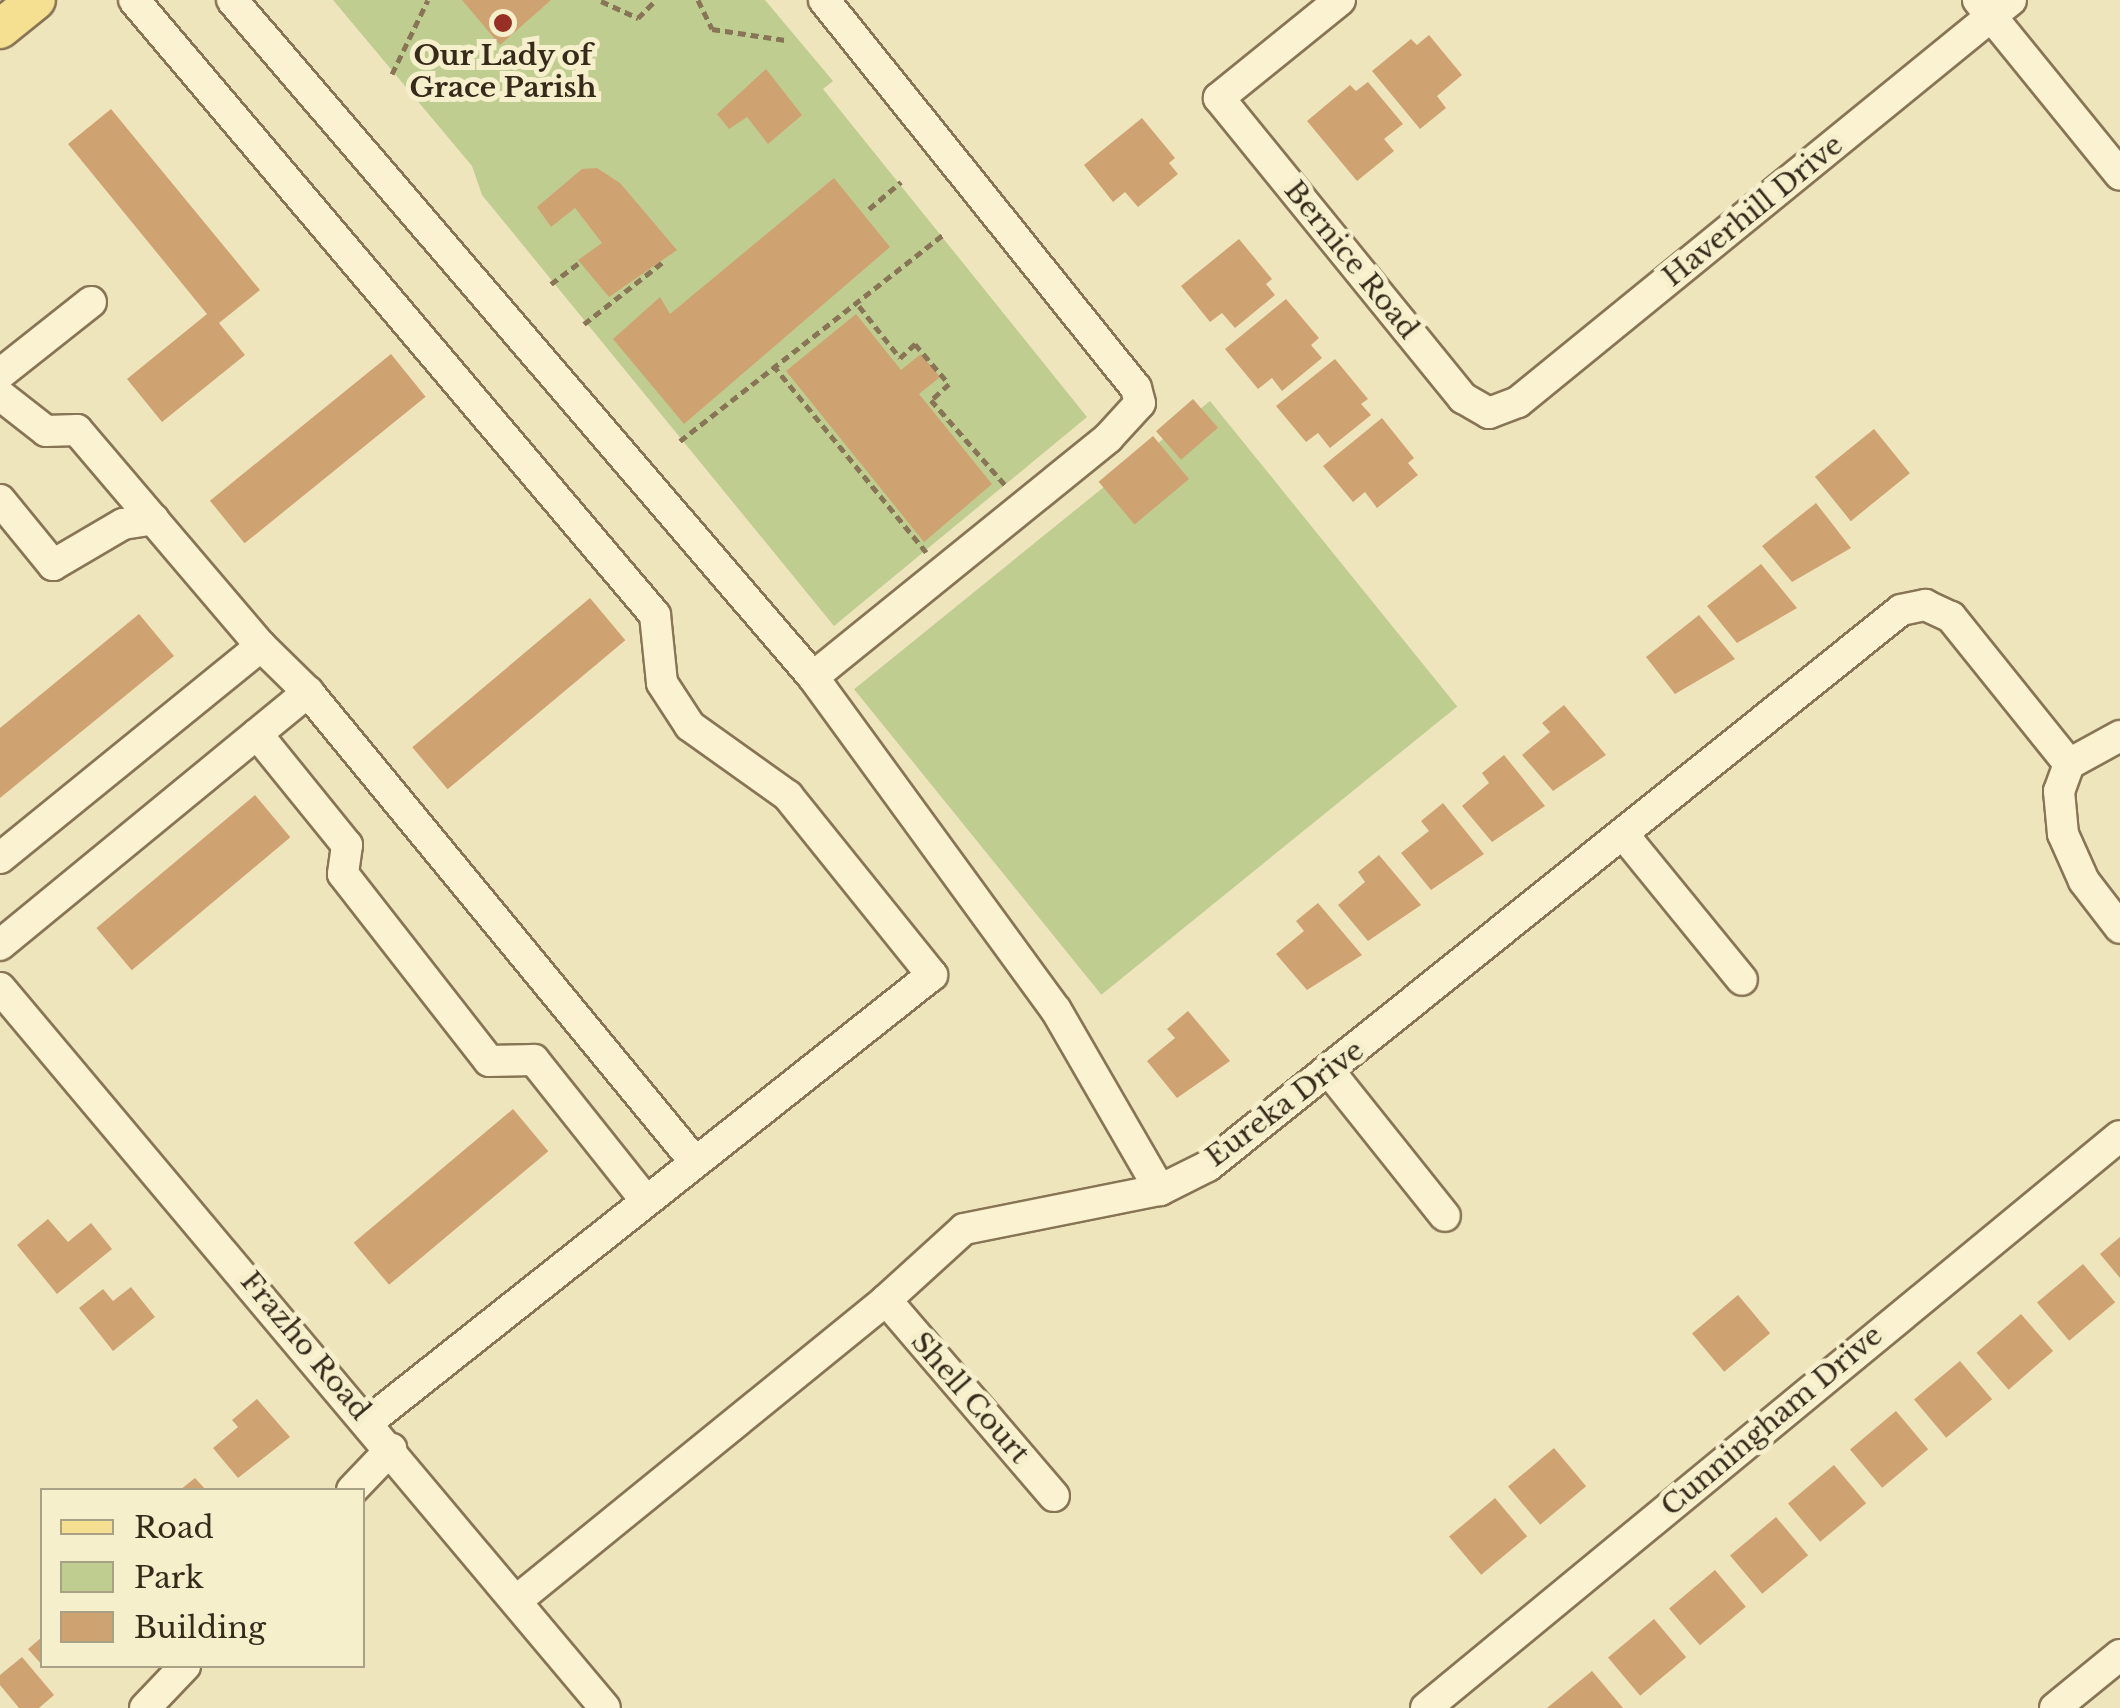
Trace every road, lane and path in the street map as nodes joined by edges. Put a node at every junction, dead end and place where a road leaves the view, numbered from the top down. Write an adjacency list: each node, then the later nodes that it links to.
1 (36, 0): 11 (main road)
2 (134, 0): 47 (street)
3 (232, 0): 34 (street)
4 (428, 0): 13 (path)
5 (656, 0): 9 (path)
6 (698, 0): 12 (path)
7 (824, 0): 34 (street)
8 (1340, 0): 27 (street, Bernice Road)
9 (602, 1)
10 (1994, 6): 14 (street); 27 (street, Haverhill Drive)
11 (0, 30)
12 (786, 40)
13 (392, 74)
14 (2120, 175)
15 (902, 182): 16 (path)
16 (868, 210)
17 (944, 234): 22 (path)
18 (664, 261): 23 (path)
19 (578, 264): 20 (path)
20 (551, 284)
21 (90, 302): 25 (street)
22 (859, 306): 24 (path); 29 (path)
23 (584, 324)
24 (772, 365): 28 (path); 32 (path)
25 (0, 374)
26 (0, 395): 31 (street)
27 (1490, 413)
28 (680, 441)
29 (1006, 486)
30 (0, 500): 31 (street)
31 (154, 519): 33 (street)
32 (926, 552)
33 (261, 646): 35 (street); 40 (street)
34 (812, 677): 48 (street)
35 (308, 692): 36 (street); 47 (street)
36 (257, 734): 42 (street); 49 (street)
37 (2120, 736): 38 (street)
38 (2069, 764): 39 (street, Eureka Drive); 41 (street)
39 (1623, 834): 43 (street); 45 (street, Eureka Drive)
40 (0, 858)
41 (2120, 928)
42 (0, 945)
43 (1742, 980)
44 (0, 988): 52 (street, Frazho Road)
45 (1330, 1072): 48 (street, Eureka Drive); 50 (street)
46 (2120, 1136): 61 (street, Cunningham Drive)
47 (695, 1162): 49 (street)
48 (1160, 1190): 51 (street, Eureka Drive)
49 (646, 1201): 52 (street)
50 (1445, 1216)
51 (886, 1300): 55 (street, Shell Court); 56 (street, Eureka Drive)
52 (368, 1422): 53 (street, Frazho Road)
53 (392, 1448): 54 (street); 56 (street, Frazho Road)
54 (354, 1488)
55 (1054, 1496)
56 (516, 1600): 60 (street, Frazho Road)
57 (2120, 1654): 62 (street)
58 (183, 1668): 59 (street)
59 (145, 1708)
60 (606, 1708)
61 (1426, 1708)
62 (2056, 1708)

